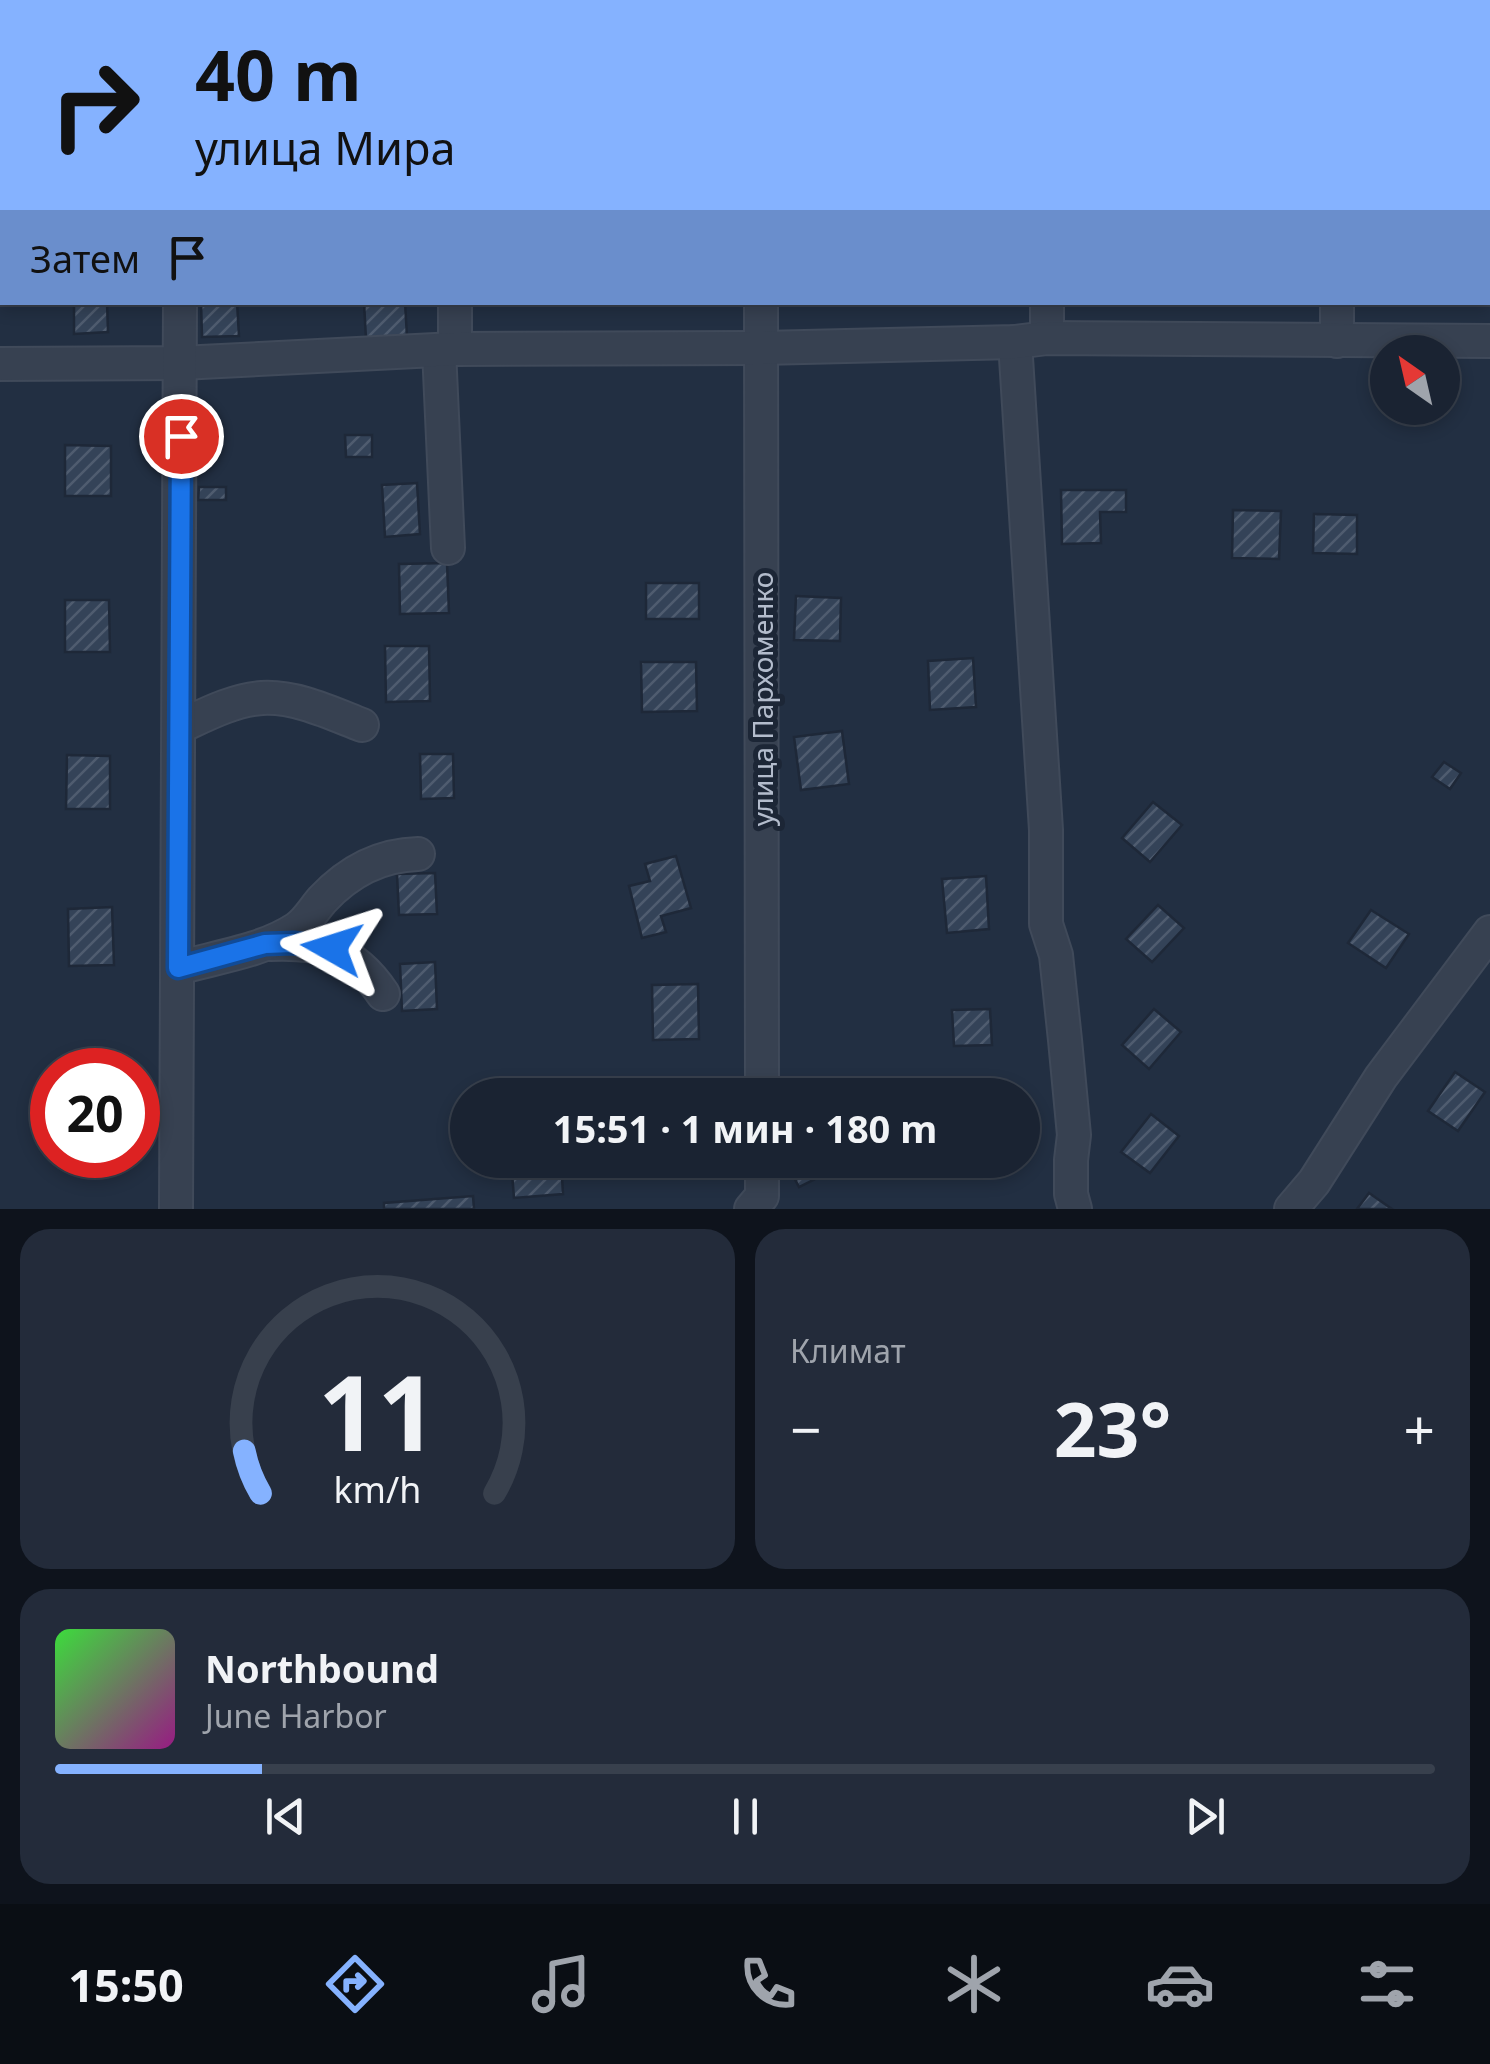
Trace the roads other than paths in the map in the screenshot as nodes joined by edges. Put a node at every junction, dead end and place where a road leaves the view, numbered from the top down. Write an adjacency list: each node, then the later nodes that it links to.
1 (180, 305): 12 (street)
2 (454, 305): 11 (street)
3 (761, 305): 10 (street, улица Пархоменко)
4 (1047, 305): 6 (street)
5 (1337, 305): 8 (street)
6 (1048, 338): 8 (street); 9 (street)
7 (1490, 340): 8 (street)
8 (1337, 341)
9 (1014, 342): 10 (street); 24 (street)
10 (762, 348): 11 (street); 22 (street, улица Пархоменко)
11 (447, 350): 12 (street); 14 (street)
12 (181, 363): 13 (street); 16 (street)
13 (0, 364)
14 (448, 548)
15 (362, 725): 16 (street)
16 (179, 728): 20 (street)
17 (418, 854): 19 (street)
18 (1490, 932): 25 (street)
19 (265, 944): 20 (street); 21 (street)
20 (178, 968): 23 (street)
21 (383, 994)
22 (762, 1078)
23 (176, 1209)
24 (1074, 1209)
25 (1291, 1209)

